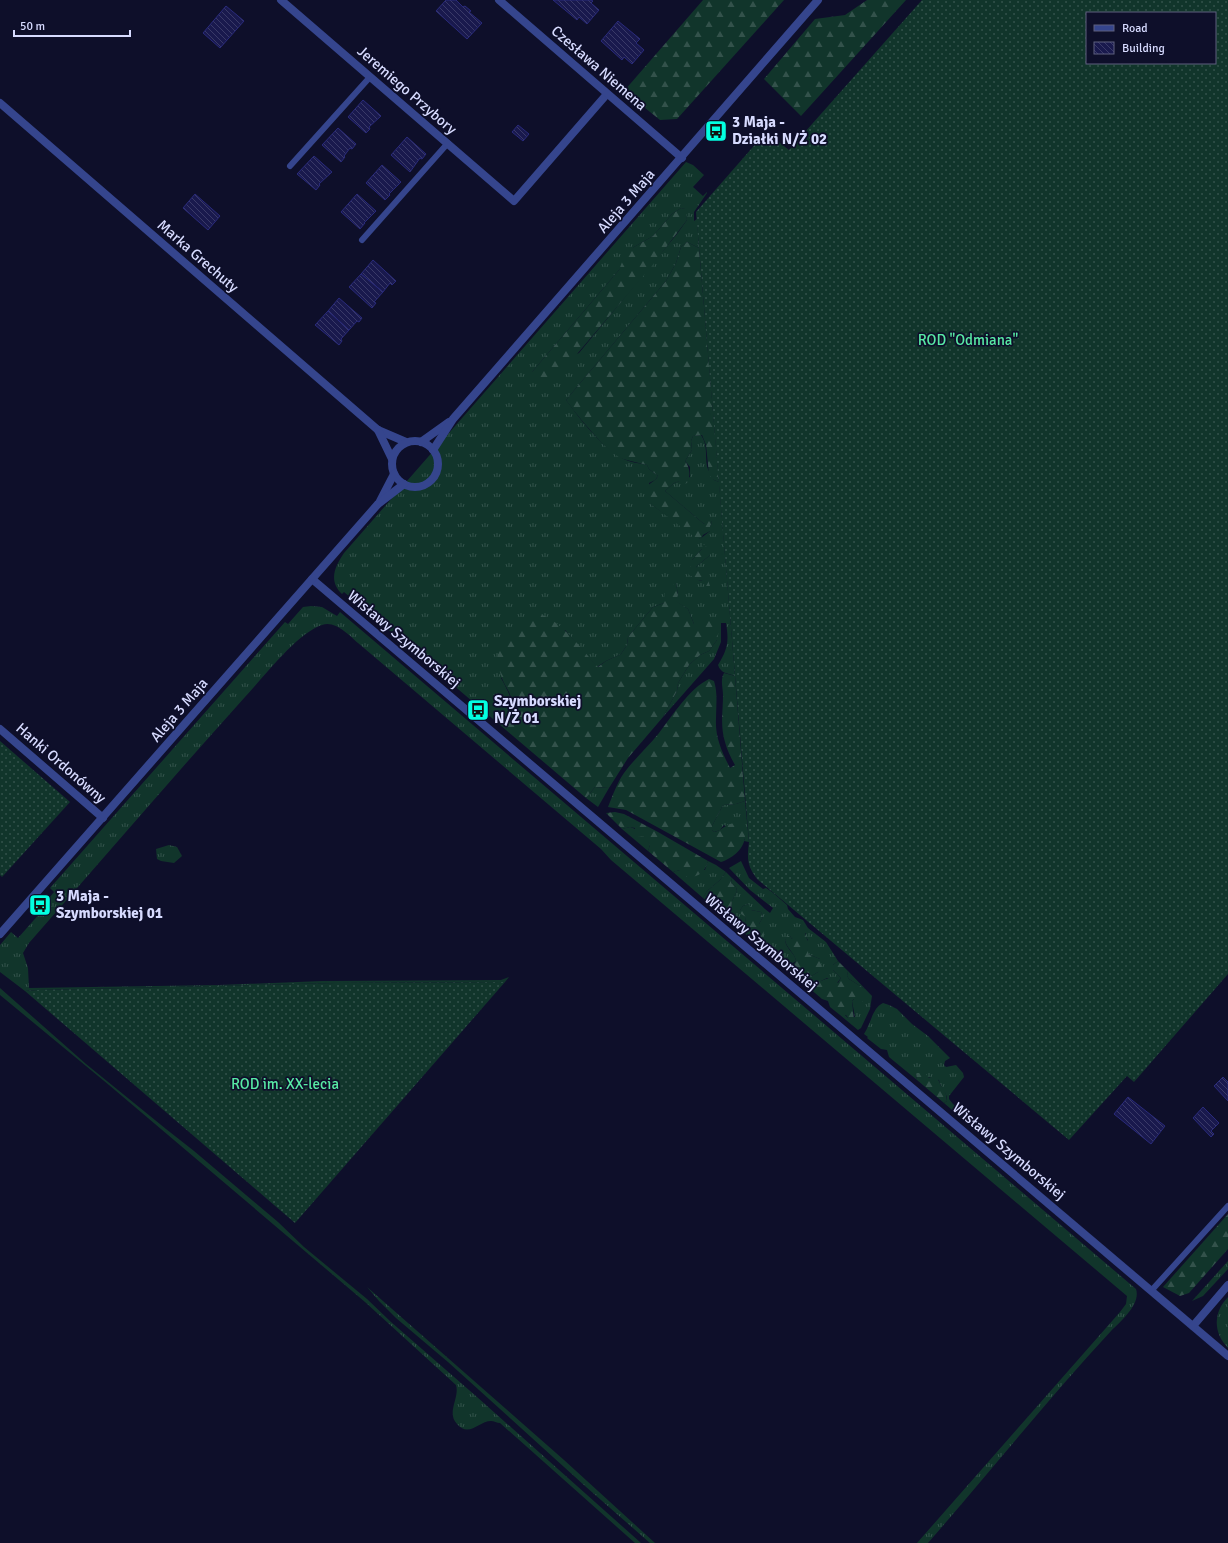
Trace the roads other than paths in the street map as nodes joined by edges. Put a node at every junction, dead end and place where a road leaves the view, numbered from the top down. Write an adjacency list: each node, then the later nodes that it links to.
1 (281, 0): 4 (street, Jeremiego Przybory)
2 (499, 0): 5 (street, Czesława Niemena)
3 (818, 0): 8 (street, Aleja 3 Maja)
4 (370, 76): 7 (street, Jeremiego Przybory); 9 (lane)
5 (607, 94): 7 (street, Jeremiego Przybory); 8 (street, Czesława Niemena)
6 (0, 103): 12 (street, Marka Grechuty)
7 (448, 143): 10 (lane)
8 (682, 158): 11 (street, Aleja 3 Maja)
9 (290, 166)
10 (362, 240)
11 (453, 419): 14 (street, Aleja 3 Maja); 15 (street, Aleja 3 Maja)
12 (378, 430): 13 (street, Marka Grechuty); 16 (street, Marka Grechuty)
13 (406, 442): 14 (street); 16 (street)
14 (421, 442): 15 (street)
15 (434, 450): 18 (street)
16 (392, 459): 17 (street)
17 (394, 474): 18 (street); 19 (street, Aleja 3 Maja)
18 (404, 484): 19 (street, Aleja 3 Maja)
19 (378, 504): 20 (street, Aleja 3 Maja)
20 (312, 579): 22 (street, Aleja 3 Maja); 26 (street, Wisławy Szymborskiej)
21 (0, 729): 22 (street, Hanki Ordonówny)
22 (103, 818): 23 (street, Aleja 3 Maja)
23 (0, 934)
24 (1228, 1206): 26 (lane)
25 (1228, 1285): 27 (street)
26 (1151, 1291): 27 (street, Wisławy Szymborskiej)
27 (1193, 1326): 28 (street, Wisławy Szymborskiej)
28 (1228, 1356)

